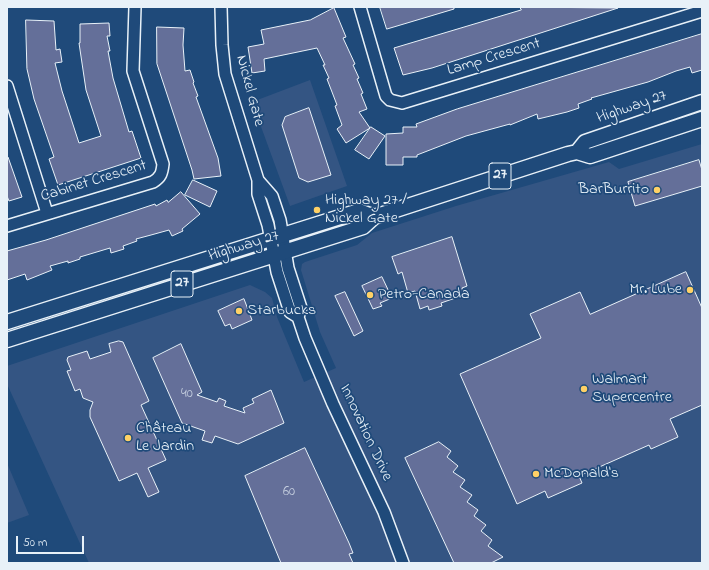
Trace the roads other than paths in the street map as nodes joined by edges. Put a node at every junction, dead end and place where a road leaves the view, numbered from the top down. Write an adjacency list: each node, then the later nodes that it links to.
1 (135, 7): 9 (street, Cabinet Crescent)
2 (221, 7): 12 (street, Nickel Gate)
3 (360, 7): 4 (street, Lamp Crescent)
4 (702, 11)
5 (7, 86): 9 (street)
6 (702, 102): 8 (main road, Highway 27 / 27)
7 (702, 119): 8 (main road, Highway 27 / 27)
8 (577, 152): 10 (main road, Highway 27 / 27)
9 (47, 213): 11 (street, Cabinet Crescent)
10 (374, 217): 12 (main road, Highway 27 / 27); 13 (main road, Highway 27 / 27)
11 (7, 226)
12 (276, 237): 13 (street, Innovation Drive); 14 (main road, Highway 27 / 27)
13 (279, 254): 15 (main road, Highway 27 / 27); 16 (street, Innovation Drive)
14 (7, 322)
15 (7, 340)
16 (403, 563)

